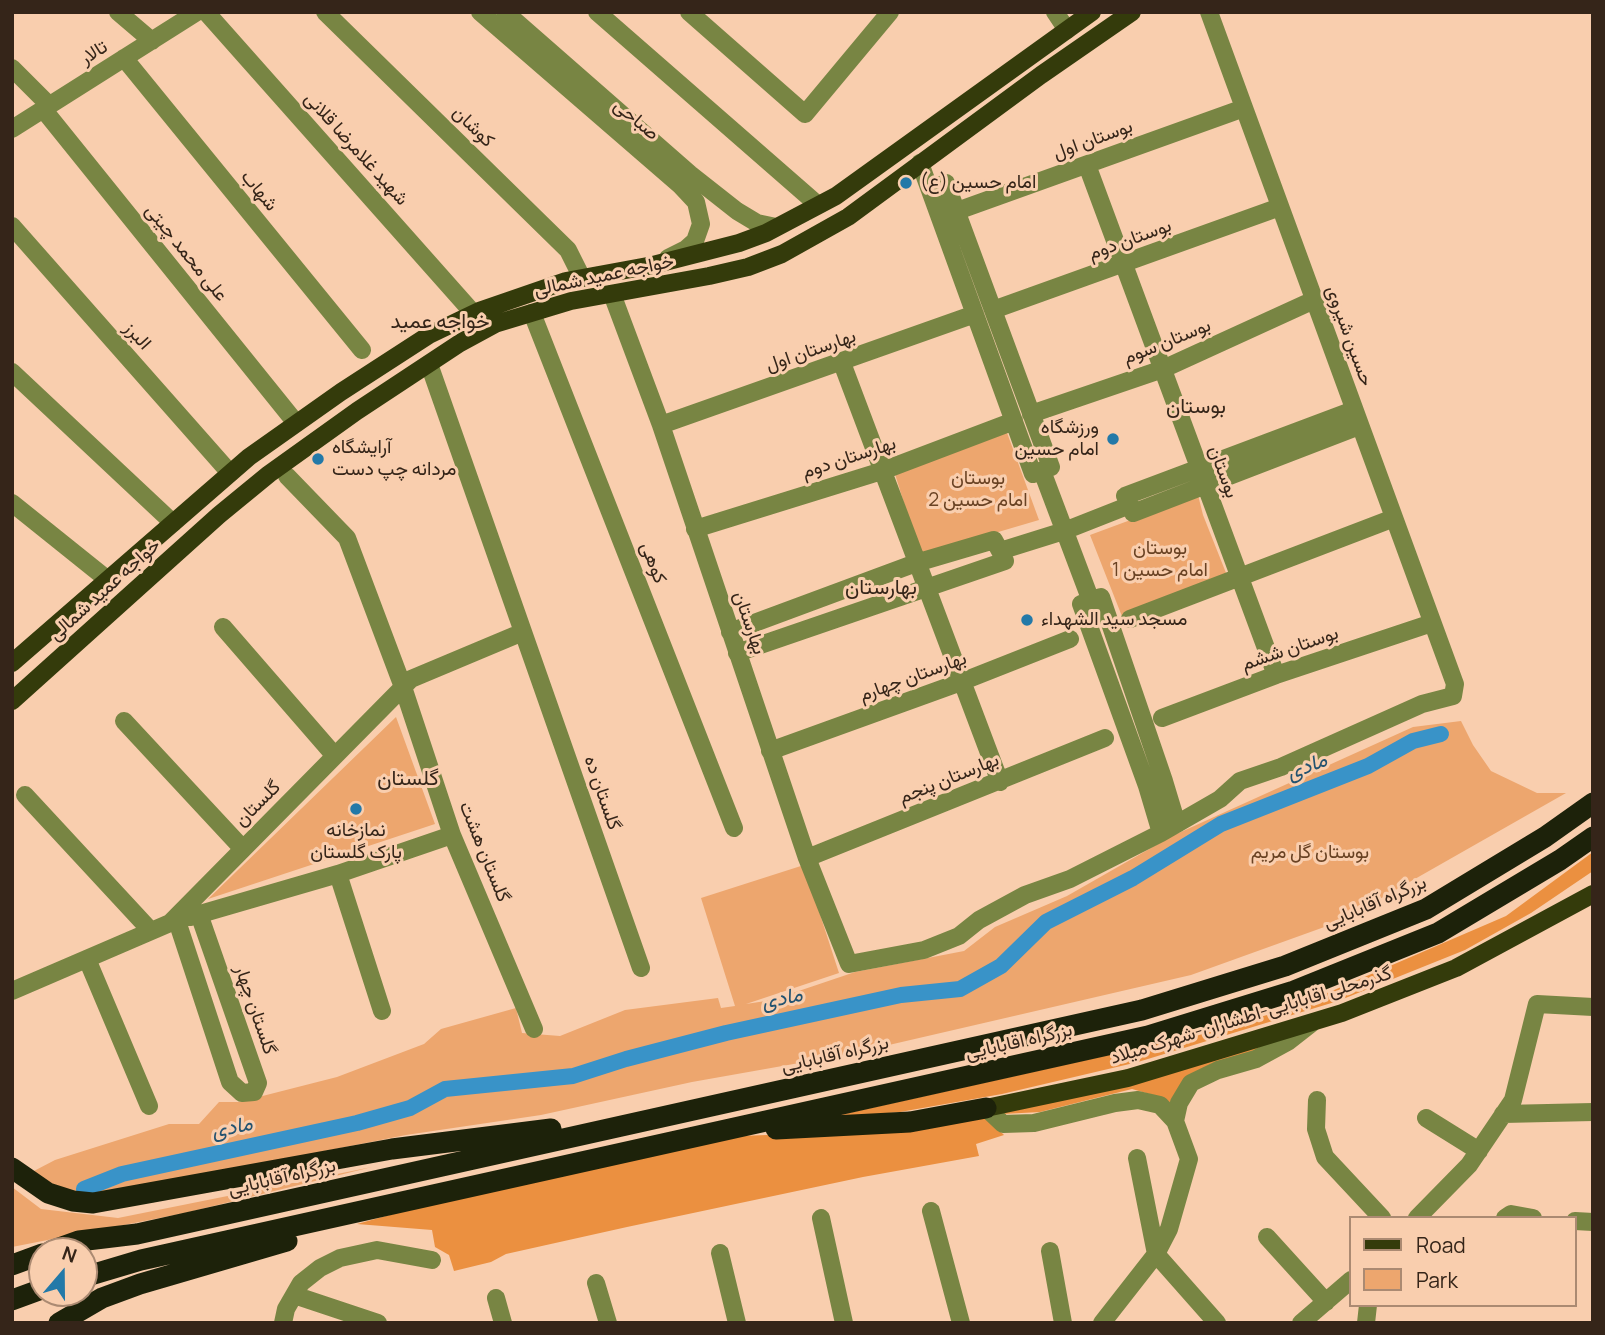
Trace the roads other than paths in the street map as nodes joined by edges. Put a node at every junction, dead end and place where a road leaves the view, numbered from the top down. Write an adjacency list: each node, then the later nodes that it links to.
1 (118, 12): 15 (street)
2 (197, 12): 15 (street, تالار)
3 (206, 12): 37 (street, شهید غلامرضا قلانی)
4 (325, 12): 32 (street, کوشان)
5 (480, 12): 21 (street, صباحی)
6 (505, 12): 21 (street, صباحی)
7 (597, 12): 25 (street)
8 (688, 12): 9 (street)
9 (890, 12)
10 (1055, 12): 14 (street)
11 (1092, 12): 14 (main road, خواجه عمید شمالی)
12 (1132, 12): 22 (main road, خواجه عمید شمالی)
13 (1209, 12): 19 (street, حسین شیروی)
14 (1067, 30): 25 (main road, خواجه عمید شمالی)
15 (152, 41): 16 (street, تالار)
16 (124, 58): 18 (street, تالار); 40 (street, شهاب)
17 (12, 68): 18 (street, علی محمد چیتی)
18 (46, 107): 20 (street, تالار); 48 (street, علی محمد چیتی)
19 (1244, 108): 23 (street, بوستان اول); 26 (street, حسین شیروی)
20 (12, 129)
21 (647, 146): 29 (street, صباحی); 31 (street, صباحی)
22 (920, 163): 24 (street); 33 (main road, خواجه عمید شمالی)
23 (1087, 165): 27 (street, بوستان اول); 30 (street, بوستان)
24 (930, 189): 27 (street); 38 (street)
25 (818, 205): 29 (main road, خواجه عمید شمالی)
26 (1280, 207): 30 (street, بوستان دوم); 34 (street, حسین شیروی)
27 (957, 211): 35 (street)
28 (12, 226): 52 (street, البرز)
29 (776, 227): 31 (main road, خواجه عمید شمالی)
30 (1124, 264): 35 (street, بوستان دوم); 43 (street, بوستان)
31 (653, 265): 32 (main road, خواجه عمید شمالی)
32 (582, 278): 37 (main road, خواجه عمید شمالی)
33 (612, 295): 36 (main road, خواجه عمید شمالی); 49 (street, بهارستان)
34 (1314, 300): 43 (street, بوستان سوم); 46 (street, حسین شیروی)
35 (993, 310): 45 (street)
36 (532, 313): 41 (main road, خواجه عمید شمالی); 87 (street, کوهی)
37 (474, 314): 39 (main road, خواجه عمید شمالی)
38 (975, 314): 42 (street, بهارستان اول); 47 (street)
39 (429, 335): 41 (main road); 48 (main road, خواجه عمید شمالی)
40 (362, 350)
41 (435, 360): 68 (street, گلستان ده); 76 (main road, خواجه عمید شمالی)
42 (842, 363): 49 (street, بهارستان اول); 50 (street)
43 (1163, 369): 45 (street, بوستان سوم); 54 (street, بوستان)
44 (12, 372): 57 (street)
45 (1031, 414): 51 (street)
46 (1357, 418): 54 (street); 56 (street, حسین شیروی)
47 (1014, 421): 50 (street, بهارستان دوم); 51 (street)
48 (296, 423): 52 (main road, خواجه عمید شمالی)
49 (661, 425): 58 (street, بهارستان)
50 (882, 471): 58 (street, بهارستان دوم); 61 (street)
51 (1038, 472): 59 (street)
52 (230, 473): 57 (main road, خواجه عمید شمالی)
53 (287, 476): 75 (street, گلستان هشت)
54 (1202, 476): 59 (street); 62 (street, بوستان)
55 (12, 503): 63 (street)
56 (1394, 518): 62 (street); 66 (street, حسین شیروی)
57 (173, 523): 63 (main road, خواجه عمید شمالی)
58 (695, 529): 69 (street, بهارستان)
59 (1064, 531): 60 (street); 83 (street)
60 (1000, 551): 61 (street); 64 (street)
61 (916, 563): 64 (street); 69 (street)
62 (1240, 577): 65 (street); 73 (street, بوستان)
63 (108, 580): 72 (main road, خواجه عمید شمالی)
64 (926, 589): 71 (street); 74 (street)
65 (1130, 619)
66 (1432, 623): 73 (street, بوستان ششم); 86 (street, حسین شیروی)
67 (223, 626): 81 (street)
68 (523, 632): 75 (street, گلستان); 99 (street, گلستان ده)
69 (730, 632): 71 (street, بهارستان)
70 (1070, 639): 74 (street, بهارستان چهارم)
71 (737, 653): 80 (street, بهارستان)
72 (12, 663)
73 (1276, 676): 77 (street, بوستان ششم)
74 (961, 682): 80 (street, بهارستان چهارم); 82 (street)
75 (403, 687): 81 (street, گلستان); 89 (street, گلستان هشت)
76 (12, 701)
77 (1162, 718)
78 (124, 721): 91 (street)
79 (1105, 738): 82 (street, بهارستان پنجم)
80 (771, 751): 92 (street, بهارستان)
81 (335, 757): 91 (street, گلستان)
82 (999, 782): 92 (street, بهارستان پنجم)
83 (1155, 783): 86 (street); 88 (street)
84 (25, 795): 97 (street)
85 (1593, 803): 110 (highway, بزرگراه آقابابایی)
86 (1177, 824): 88 (street)
87 (734, 828)
88 (1161, 833): 92 (street, بهارستان)
89 (452, 835): 93 (street); 104 (street, گلستان هشت)
90 (1593, 836): 113 (highway, بزرگراه اقابابایی)
91 (243, 849): 96 (street, گلستان)
92 (807, 858)
93 (338, 874): 95 (street); 102 (street)
94 (1593, 894): 103 (main road, گذرمحلی اقابابایی-اطشاران-شهرک میلاد)
95 (199, 914): 96 (street); 96 (street, گلستان چهار)
96 (173, 922): 97 (street, گلستان)
97 (151, 931): 98 (street, گلستان)
98 (87, 958): 100 (street, گلستان); 106 (street)
99 (641, 968)
100 (12, 990)
101 (1593, 1007): 109 (street)
102 (382, 1011)
103 (1314, 1021): 107 (main road, گذرمحلی اقابابایی-اطشاران-شهرک میلاد); 112 (street)
104 (534, 1029)
105 (1317, 1100): 119 (street)
106 (149, 1106)
107 (986, 1108): 112 (street); 113 (highway)
108 (1593, 1112): 109 (street)
109 (1503, 1114): 114 (street)
110 (671, 1115): 116 (highway); 123 (highway, بزرگراه آقابابایی)
111 (1426, 1118): 114 (street)
112 (1175, 1121): 126 (street)
113 (721, 1131): 117 (highway, بزرگراه اقابابایی)
114 (1479, 1151): 120 (street)
115 (1137, 1158): 126 (street)
116 (12, 1168)
117 (422, 1198): 128 (highway); 134 (highway)
118 (931, 1211): 141 (street)
119 (1380, 1216)
120 (1419, 1216)
121 (821, 1218): 140 (street)
122 (1267, 1237): 133 (street)
123 (98, 1239)
124 (1050, 1251): 142 (street)
125 (720, 1253): 139 (street)
126 (1156, 1254): 143 (street); 144 (street)
127 (432, 1259): 131 (street)
128 (98, 1273)
129 (1350, 1281): 133 (street)
130 (596, 1283): 138 (street)
131 (294, 1295): 135 (street); 136 (street)
132 (496, 1298): 137 (street)
133 (1326, 1302): 145 (street)
134 (59, 1323)
135 (283, 1323)
136 (378, 1323)
137 (503, 1323)
138 (608, 1323)
139 (737, 1323)
140 (844, 1323)
141 (961, 1323)
142 (1063, 1323)
143 (1102, 1323)
144 (1217, 1323)
145 (1301, 1323)

